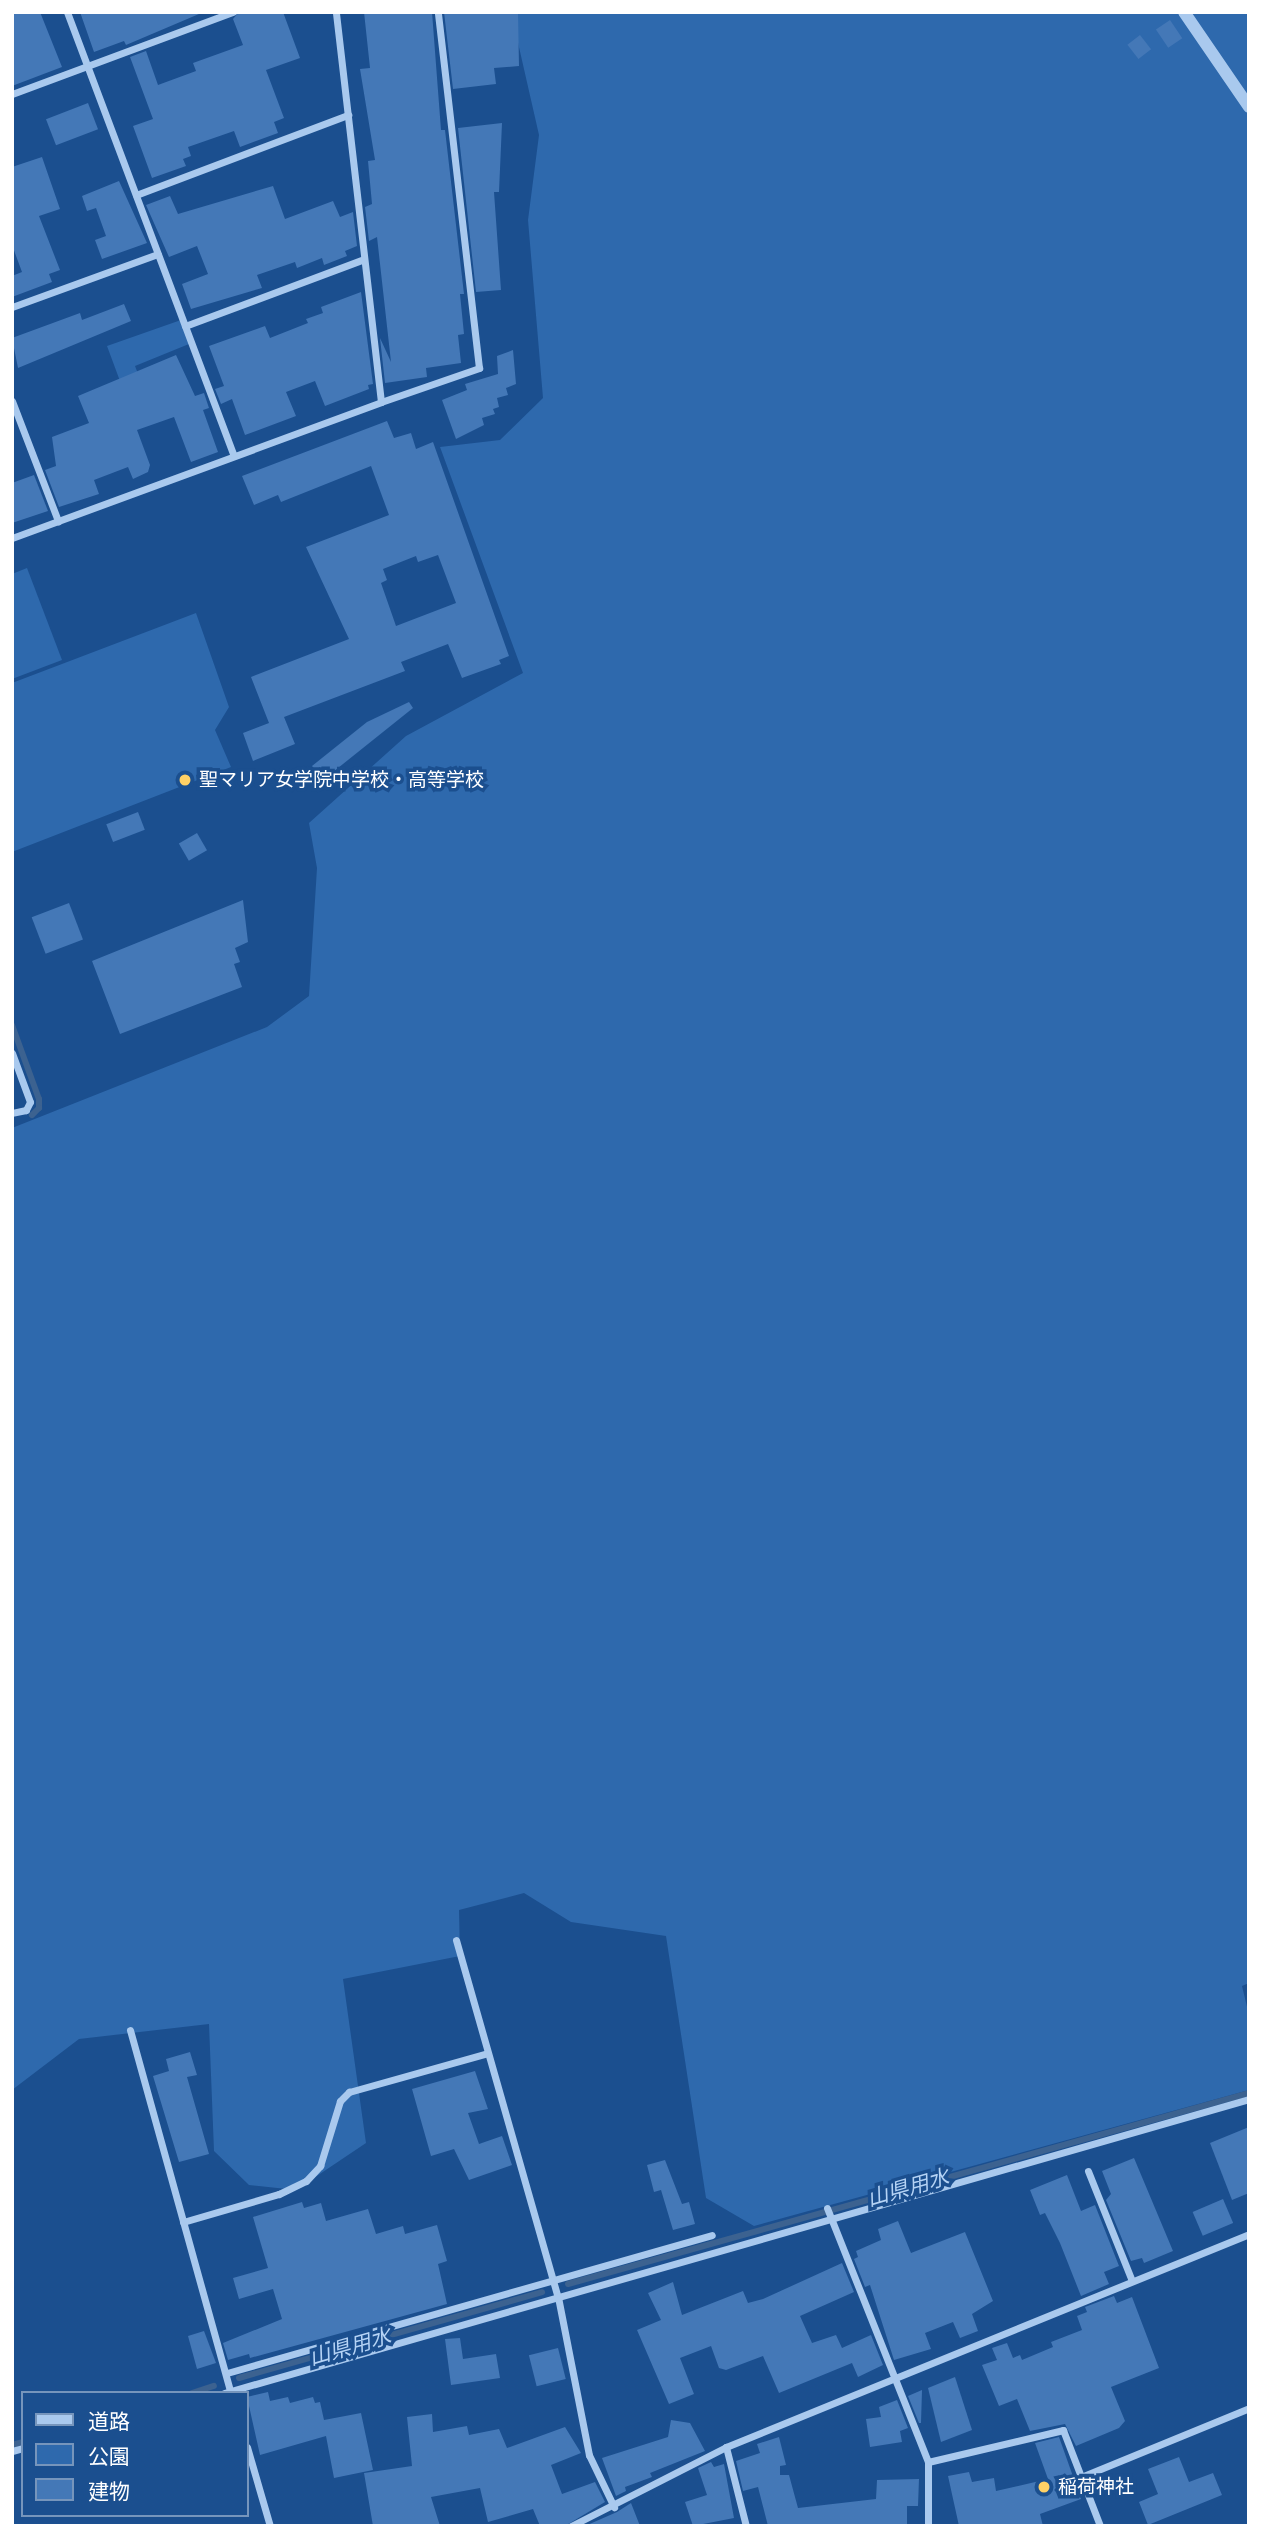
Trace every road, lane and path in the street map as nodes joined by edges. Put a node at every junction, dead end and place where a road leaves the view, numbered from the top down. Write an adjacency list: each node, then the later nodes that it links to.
1 (67, 12): 6 (street)
2 (233, 12): 6 (street)
3 (336, 12): 9 (street)
4 (438, 12): 16 (street)
5 (1184, 12): 8 (street)
6 (87, 66): 7 (street); 10 (street)
7 (12, 94)
8 (1249, 107)
9 (348, 115): 10 (street); 12 (street)
10 (136, 195): 11 (street)
11 (158, 254): 13 (street); 14 (street)
12 (364, 259): 14 (street); 16 (street)
13 (12, 307)
14 (185, 326): 17 (street)
15 (12, 401): 18 (street)
16 (381, 402): 17 (street)
17 (234, 456): 18 (street)
18 (58, 521): 19 (street)
19 (12, 538)
20 (12, 1052): 21 (street)
21 (12, 1113)
22 (456, 1940): 24 (street)
23 (130, 2030): 29 (street)
24 (488, 2053): 29 (street); 32 (street)
25 (1249, 2099): 28 (street)
26 (1088, 2171): 33 (street)
27 (828, 2208): 28 (street)
28 (831, 2220): 34 (street); 36 (street)
29 (183, 2222): 35 (street)
30 (1249, 2234): 33 (street)
31 (712, 2235): 32 (street)
32 (553, 2279): 34 (street); 35 (street)
33 (1132, 2281): 36 (street)
34 (558, 2297): 38 (street); 44 (street)
35 (227, 2373): 37 (street)
36 (893, 2376): 40 (street); 42 (street)
37 (228, 2391)
38 (231, 2391)
39 (1249, 2408): 43 (street)
40 (726, 2447): 44 (street); 47 (street)
41 (248, 2450): 45 (street)
42 (928, 2462): 43 (street); 48 (street)
43 (1081, 2477): 49 (street)
44 (614, 2507): 46 (street)
45 (270, 2526)
46 (571, 2526)
47 (746, 2526)
48 (928, 2526)
49 (1100, 2526)

